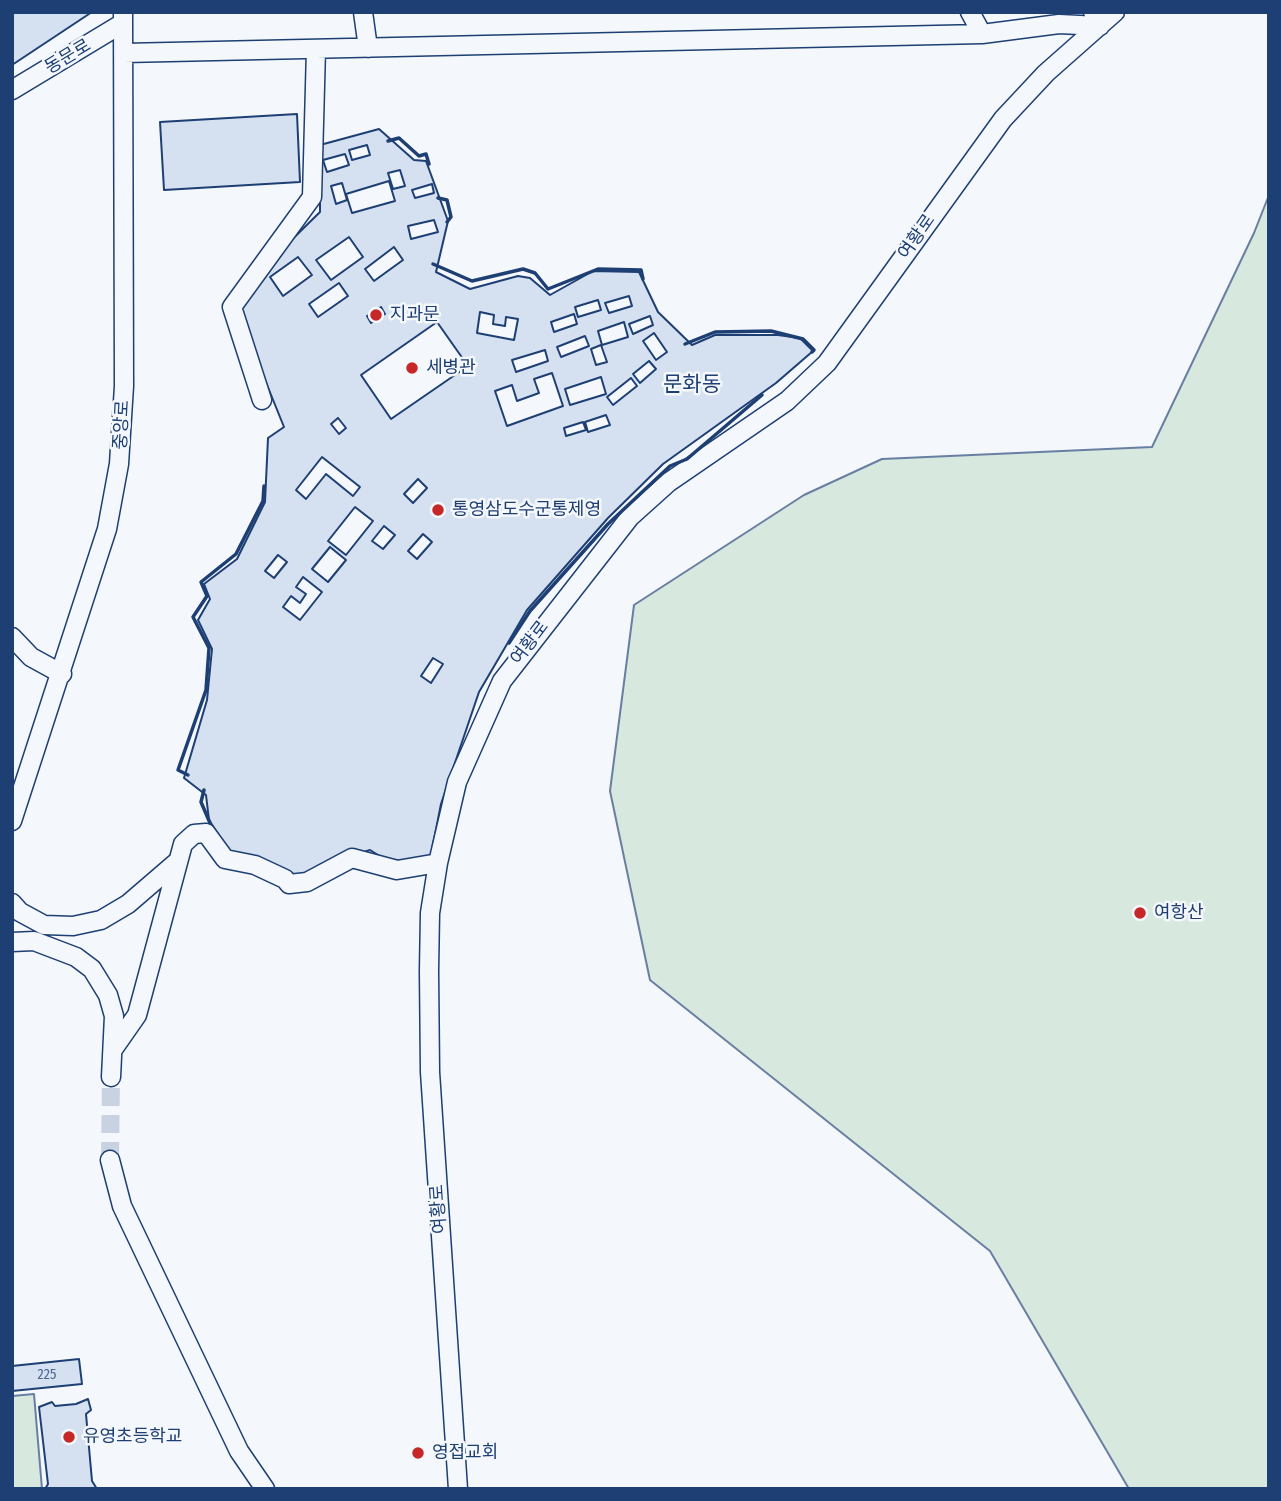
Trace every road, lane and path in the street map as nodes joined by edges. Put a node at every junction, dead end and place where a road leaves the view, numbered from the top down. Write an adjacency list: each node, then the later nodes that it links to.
1 (363, 12): 7 (street)
2 (970, 12): 6 (street)
3 (1115, 12): 5 (street, 여황로)
4 (123, 18): 9 (street, 중앙로); 10 (street, 동문로)
5 (1097, 19): 6 (street); 16 (street, 여황로)
6 (982, 34): 7 (street)
7 (369, 48): 8 (street)
8 (316, 49): 9 (street); 11 (street)
9 (124, 53): 13 (street, 중앙로)
10 (12, 90)
11 (262, 400)
12 (12, 637): 13 (street)
13 (62, 674): 14 (street, 중앙로)
14 (12, 821)
15 (178, 862): 16 (street); 17 (street); 19 (street)
16 (438, 863): 23 (street, 여황로)
17 (12, 903)
18 (12, 942): 19 (street)
19 (114, 1048): 20 (street)
20 (111, 1077)
21 (110, 1160): 22 (street)
22 (265, 1489)
23 (458, 1489)

